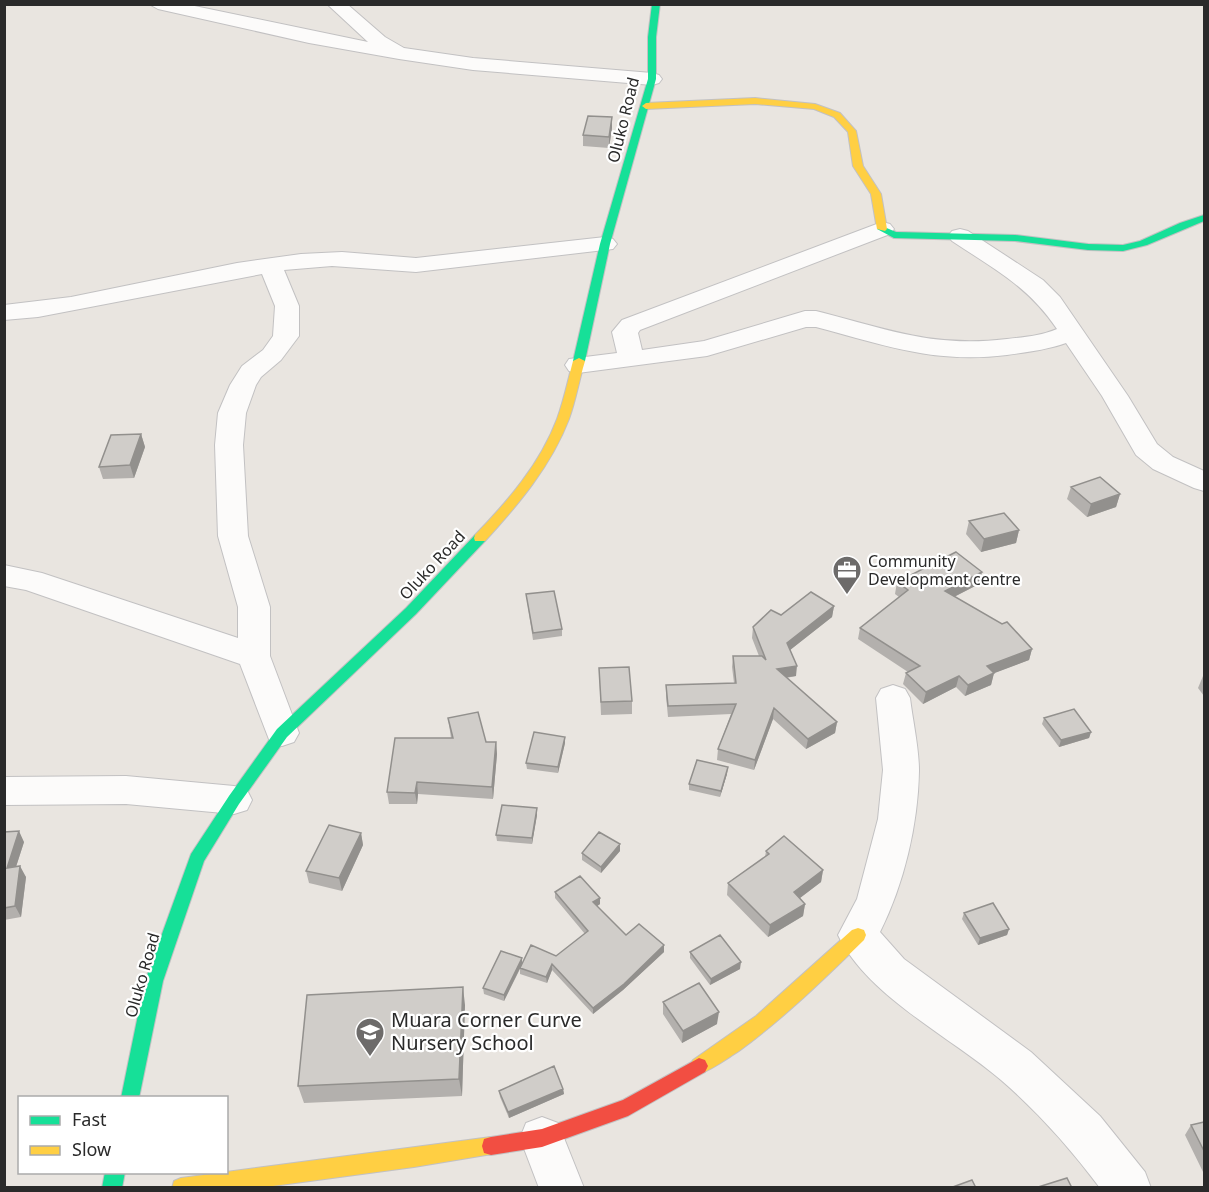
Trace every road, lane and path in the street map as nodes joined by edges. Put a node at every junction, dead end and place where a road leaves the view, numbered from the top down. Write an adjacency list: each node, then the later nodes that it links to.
1 (158, 4): 4 (street)
2 (336, 4): 4 (street)
3 (656, 4): 5 (main road, Oluko Road)
4 (399, 53): 5 (street)
5 (652, 79): 6 (main road, Oluko Road)
6 (646, 106): 8 (main road); 10 (main road, Oluko Road)
7 (1204, 218): 9 (main road)
8 (882, 229): 9 (main road); 14 (street)
9 (960, 236): 13 (street)
10 (605, 244): 11 (street); 15 (main road, Oluko Road)
11 (270, 265): 12 (street); 18 (street)
12 (4, 314)
13 (1071, 332): 14 (street); 16 (street)
14 (632, 358): 15 (street)
15 (578, 365): 20 (main road, Oluko Road)
16 (1204, 482)
17 (4, 575): 18 (street)
18 (254, 656): 20 (street)
19 (893, 698): 23 (street)
20 (282, 733): 22 (main road, Oluko Road)
21 (4, 790): 22 (street)
22 (234, 800): 24 (main road, Oluko Road)
23 (858, 935): 25 (main road); 28 (street)
24 (130, 1096)
25 (542, 1138): 26 (main road); 27 (street)
26 (181, 1188)
27 (562, 1188)
28 (1129, 1188)

